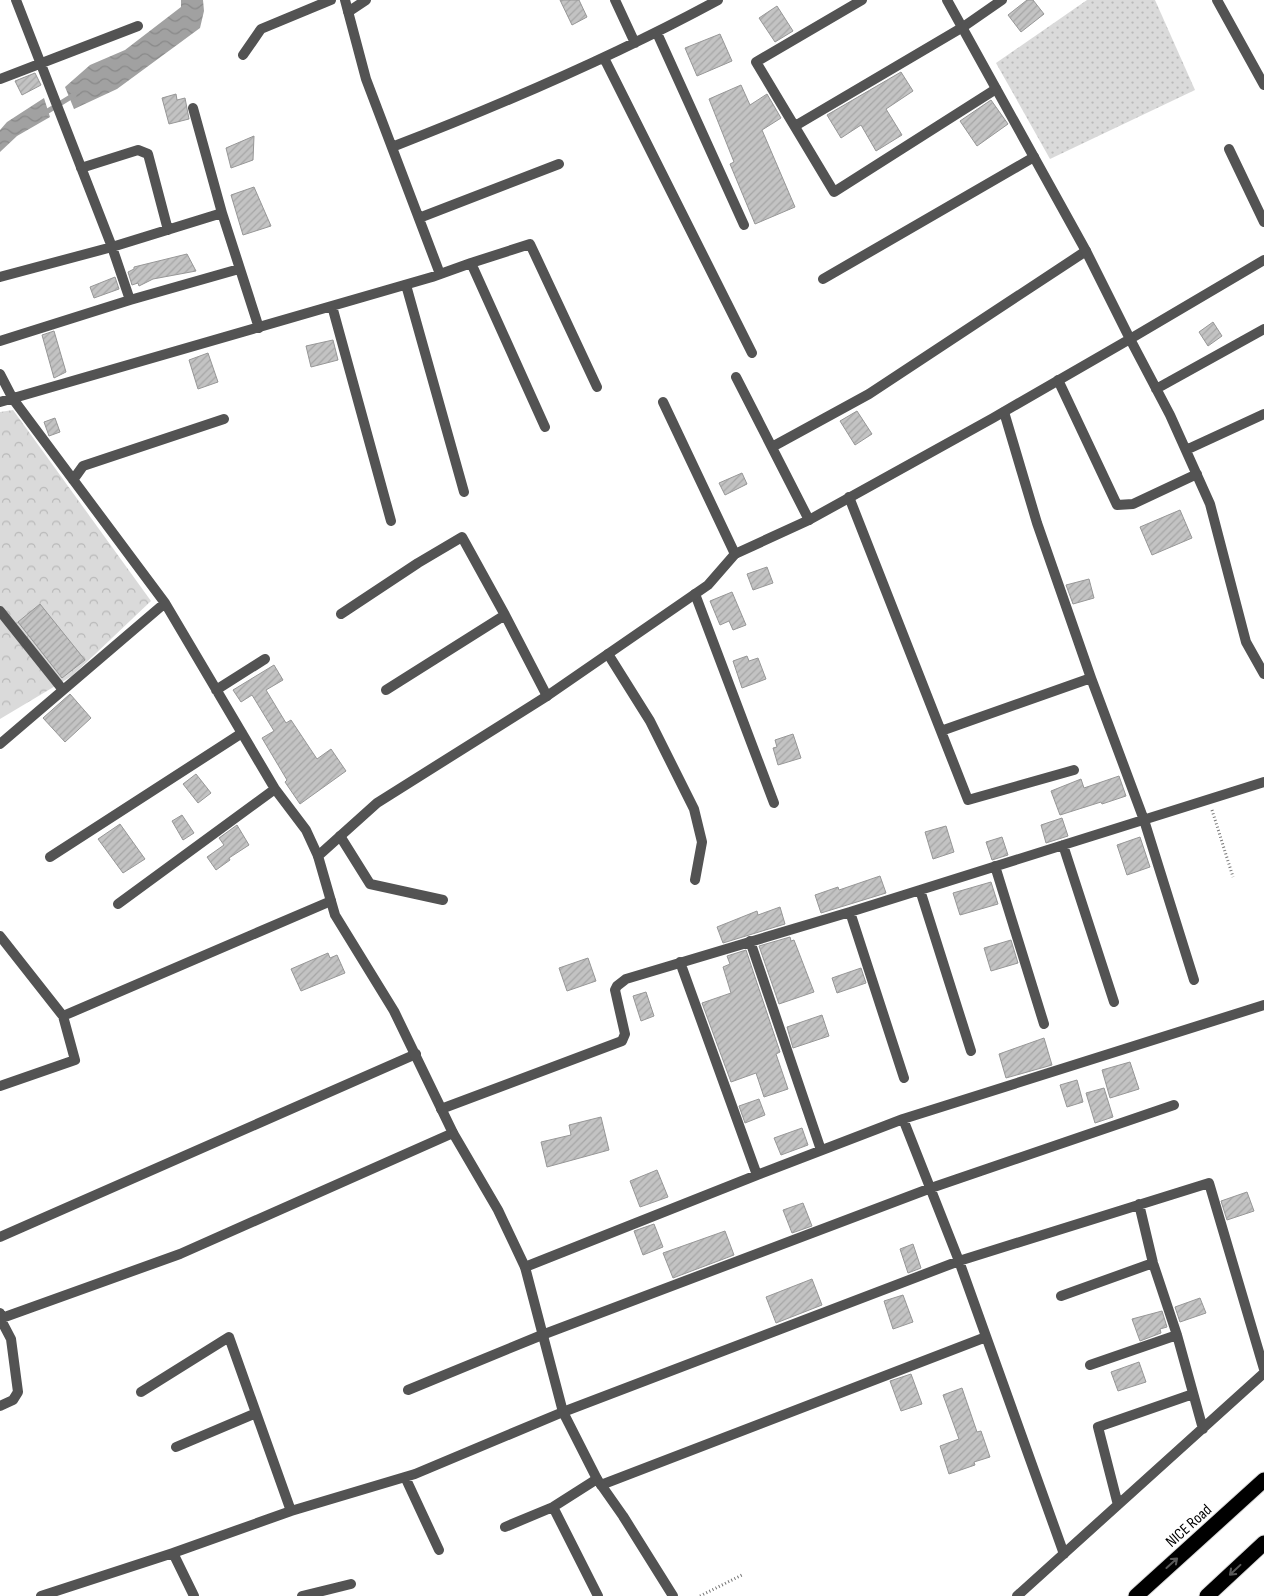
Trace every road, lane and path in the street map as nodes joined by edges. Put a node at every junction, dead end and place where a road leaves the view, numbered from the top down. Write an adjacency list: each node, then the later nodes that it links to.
1 (16, 0): 19 (street)
2 (332, 0): 17 (street)
3 (344, 0): 12 (street)
4 (366, 0): 12 (street)
5 (615, 0): 16 (street)
6 (718, 0): 11 (street)
7 (862, 0): 24 (street)
8 (947, 0): 14 (street)
9 (1002, 0): 14 (street)
10 (1218, 0): 21 (street)
11 (701, 4): 15 (street)
12 (348, 12): 25 (street)
13 (138, 26): 19 (street)
14 (963, 28): 22 (street); 24 (street)
15 (657, 33): 16 (street); 33 (street)
16 (636, 43): 18 (street)
17 (243, 55)
18 (604, 58): 25 (street); 50 (street)
19 (39, 64): 20 (street); 29 (street)
20 (0, 79)
21 (1264, 85)
22 (996, 89): 24 (street); 27 (street)
23 (193, 108): 30 (street)
24 (795, 126)
25 (392, 147): 31 (street)
26 (1229, 150): 32 (street)
27 (1034, 157): 36 (street); 42 (street)
28 (558, 164): 31 (street)
29 (81, 168): 34 (street); 35 (street)
30 (222, 213): 34 (street); 39 (street)
31 (419, 218): 40 (street)
32 (1264, 222)
33 (744, 225)
34 (168, 230): 35 (street)
35 (112, 247): 41 (street); 44 (street)
36 (1086, 251): 48 (street); 63 (street)
37 (1264, 260): 48 (street)
38 (471, 263): 40 (street); 54 (street); 62 (street)
39 (239, 269): 44 (street); 46 (street)
40 (440, 274): 43 (street)
41 (0, 277)
42 (823, 279)
43 (406, 285): 45 (street); 67 (street)
44 (130, 300): 49 (street)
45 (332, 306): 46 (street); 70 (street)
46 (259, 328): 56 (street)
47 (1264, 329): 55 (street)
48 (1130, 339): 53 (street); 55 (street)
49 (0, 342)
50 (752, 353)
51 (0, 374): 56 (street)
52 (736, 377): 63 (street)
53 (1058, 380): 59 (street); 65 (street)
54 (597, 388)
55 (1156, 389): 64 (street)
56 (12, 399): 57 (street); 66 (street)
57 (0, 402)
58 (663, 402): 71 (street)
59 (1004, 412): 68 (street); 80 (street)
60 (1264, 414): 64 (street)
61 (224, 419): 66 (street)
62 (545, 427)
63 (772, 447): 69 (street)
64 (1186, 450): 65 (street)
65 (1197, 474): 79 (street)
66 (73, 480): 73 (street)
67 (464, 492)
68 (849, 497): 69 (street); 85 (street)
69 (809, 520): 71 (street)
70 (392, 521)
71 (735, 554): 72 (street)
72 (695, 594): 77 (street); 92 (street)
73 (165, 603): 81 (street); 82 (street)
74 (0, 610): 81 (street)
75 (341, 614): 76 (street)
76 (505, 616): 83 (street); 84 (street)
77 (608, 654): 84 (street); 100 (street)
78 (265, 659): 82 (street)
79 (1264, 674)
80 (1091, 678): 85 (street); 93 (street)
81 (63, 690): 87 (street)
82 (216, 690): 86 (street)
83 (386, 690)
84 (547, 696): 94 (street)
85 (940, 730): 88 (street)
86 (242, 733): 90 (street); 97 (street)
87 (0, 744)
88 (1074, 770)
89 (1264, 782): 91 (street)
90 (275, 789): 96 (street); 104 (street)
91 (1209, 800): 93 (street); 99 (path)
92 (774, 803)
93 (1144, 820): 95 (street); 109 (street)
94 (340, 836): 96 (street); 102 (street)
95 (1063, 845): 98 (street); 110 (street)
96 (318, 856): 103 (street)
97 (50, 857)
98 (995, 866): 101 (street); 113 (street)
99 (1233, 877)
100 (695, 880)
101 (920, 890): 105 (street); 114 (street)
102 (443, 900)
103 (331, 901): 112 (street); 115 (street)
104 (118, 904)
105 (850, 912): 107 (street); 116 (street)
106 (0, 936): 112 (street)
107 (750, 941): 108 (street); 122 (street)
108 (680, 962): 119 (street); 123 (street)
109 (1194, 980)
110 (1114, 1002)
111 (1264, 1005): 120 (street)
112 (63, 1016): 117 (street)
113 (1044, 1024)
114 (971, 1051)
115 (416, 1054): 119 (street); 126 (street)
116 (904, 1078)
117 (0, 1086)
118 (1174, 1105): 124 (street)
119 (441, 1109): 121 (street)
120 (903, 1119): 122 (street); 124 (street)
121 (453, 1133): 129 (street); 131 (street)
122 (821, 1150): 123 (street)
123 (757, 1174): 129 (street)
124 (931, 1188): 127 (street); 132 (street)
125 (1139, 1204): 127 (street); 128 (street); 136 (street)
126 (0, 1237)
127 (959, 1262): 134 (street); 142 (street)
128 (1153, 1263): 130 (street); 133 (street)
129 (525, 1266): 132 (street)
130 (1061, 1296)
131 (1, 1316): 141 (street)
132 (542, 1335): 138 (street); 142 (street)
133 (1177, 1335): 135 (street); 140 (street)
134 (986, 1337): 148 (street); 156 (street)
135 (1090, 1365)
136 (1264, 1369)
137 (1264, 1373): 144 (street)
138 (408, 1390)
139 (141, 1392): 143 (street)
140 (1192, 1394): 144 (street); 149 (street)
141 (0, 1406)
142 (563, 1412): 146 (street); 148 (street)
143 (256, 1413): 145 (street); 151 (street)
144 (1202, 1429): 149 (street)
145 (176, 1447)
146 (405, 1477): 151 (street); 154 (street)
147 (1264, 1480): 166 (highway, NICE Road, one-way to 147)
148 (599, 1482): 150 (street); 163 (street)
149 (1118, 1505): 156 (street)
150 (552, 1507): 152 (street); 162 (street)
151 (291, 1510): 155 (street)
152 (505, 1528)
153 (1264, 1543): 167 (highway, one-way to 167)
154 (439, 1550)
155 (173, 1553): 159 (street); 160 (street)
156 (1064, 1554): 165 (street)
157 (742, 1575): 164 (path)
158 (350, 1584): 161 (street)
159 (41, 1596)
160 (194, 1596)
161 (302, 1596)
162 (598, 1596)
163 (672, 1596)
164 (700, 1596)
165 (1017, 1596)
166 (1136, 1596)
167 (1207, 1596)

